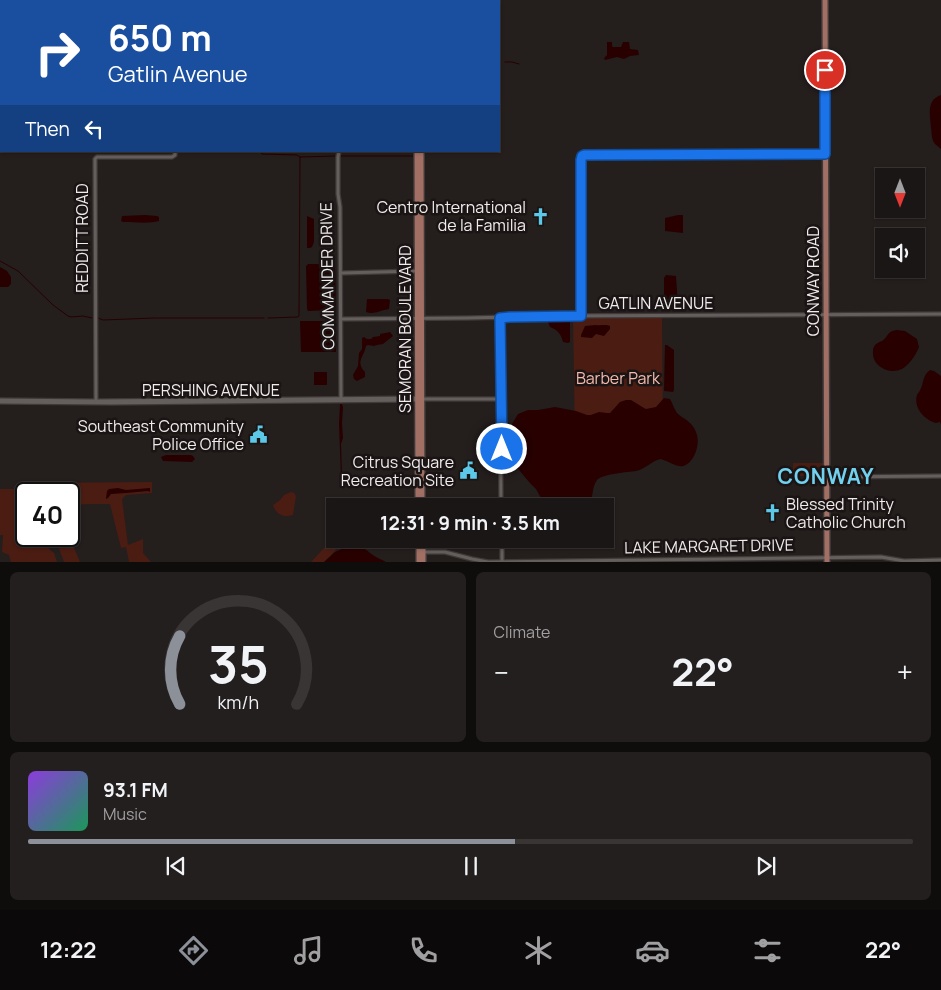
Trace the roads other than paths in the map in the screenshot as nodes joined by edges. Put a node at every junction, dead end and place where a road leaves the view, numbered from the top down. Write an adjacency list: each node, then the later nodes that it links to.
1 (824, 0): 2 (main road, CONWAY ROAD); 2 (main road, CONWAY ROAD)
2 (824, 29): 6 (main road, CONWAY ROAD); 6 (main road, CONWAY ROAD)
3 (175, 152): 25 (street, REDDITT ROAD)
4 (339, 152): 12 (street, COMMANDER DRIVE)
5 (420, 152): 11 (main road, SEMORAN BOULEVARD); 11 (main road, SEMORAN BOULEVARD)
6 (824, 154): 7 (main road, CONWAY ROAD); 7 (main road, CONWAY ROAD); 16 (street)
7 (824, 223): 8 (main road, CONWAY ROAD); 9 (main road, CONWAY ROAD)
8 (823, 244): 9 (main road); 10 (main road, CONWAY ROAD)
9 (826, 251): 13 (main road, CONWAY ROAD)
10 (823, 270): 13 (main road); 15 (main road, CONWAY ROAD)
11 (419, 272): 12 (street); 19 (main road, SEMORAN BOULEVARD); 19 (main road, SEMORAN BOULEVARD)
12 (340, 273): 18 (street, COMMANDER DRIVE)
13 (826, 277): 15 (main road, CONWAY ROAD)
14 (941, 314): 15 (street, GATLIN AVENUE)
15 (825, 315): 16 (street, GATLIN AVENUE); 20 (main road, CONWAY ROAD); 20 (main road, CONWAY ROAD)
16 (581, 316): 17 (street, GATLIN AVENUE)
17 (500, 318): 19 (street, GATLIN AVENUE); 22 (street)
18 (341, 319): 19 (street, GATLIN AVENUE); 23 (street, COMMANDER DRIVE)
19 (420, 319): 21 (main road, SEMORAN BOULEVARD)
20 (825, 387): 26 (main road, CONWAY ROAD); 27 (main road, CONWAY ROAD)
21 (419, 399): 22 (street, PERSHING AVENUE); 23 (street, PERSHING AVENUE); 28 (main road, SEMORAN BOULEVARD); 29 (main road, SEMORAN BOULEVARD)
22 (501, 399): 38 (street)
23 (341, 400): 25 (street, PERSHING AVENUE)
24 (0, 401): 25 (street, PERSHING AVENUE)
25 (96, 402)
26 (824, 422): 27 (main road); 33 (main road, CONWAY ROAD)
27 (826, 431): 33 (main road, CONWAY ROAD)
28 (418, 439): 29 (main road); 30 (main road, SEMORAN BOULEVARD)
29 (422, 447): 31 (main road, SEMORAN BOULEVARD)
30 (418, 468): 31 (main road); 34 (main road, SEMORAN BOULEVARD)
31 (422, 475): 37 (main road, SEMORAN BOULEVARD)
32 (941, 476): 33 (street)
33 (826, 477): 39 (main road, CONWAY ROAD); 40 (main road, CONWAY ROAD)
34 (418, 488): 35 (main road, SEMORAN BOULEVARD); 36 (main road)
35 (418, 498)
36 (420, 498)
37 (422, 498)
38 (502, 498)
39 (824, 499): 40 (main road); 45 (main road, CONWAY ROAD)
40 (827, 505): 45 (main road, CONWAY ROAD)
41 (420, 548): 44 (main road)
42 (422, 548): 44 (main road)
43 (502, 548): 50 (street)
44 (421, 552): 48 (main road); 49 (main road); 50 (street, LAKE MARGARET DRIVE)
45 (826, 560): 46 (street, LAKE MARGARET DRIVE); 47 (street, LAKE MARGARET DRIVE)
46 (941, 560)
47 (669, 561): 50 (street, LAKE MARGARET DRIVE)
48 (419, 562)
49 (423, 562)
50 (502, 562)

